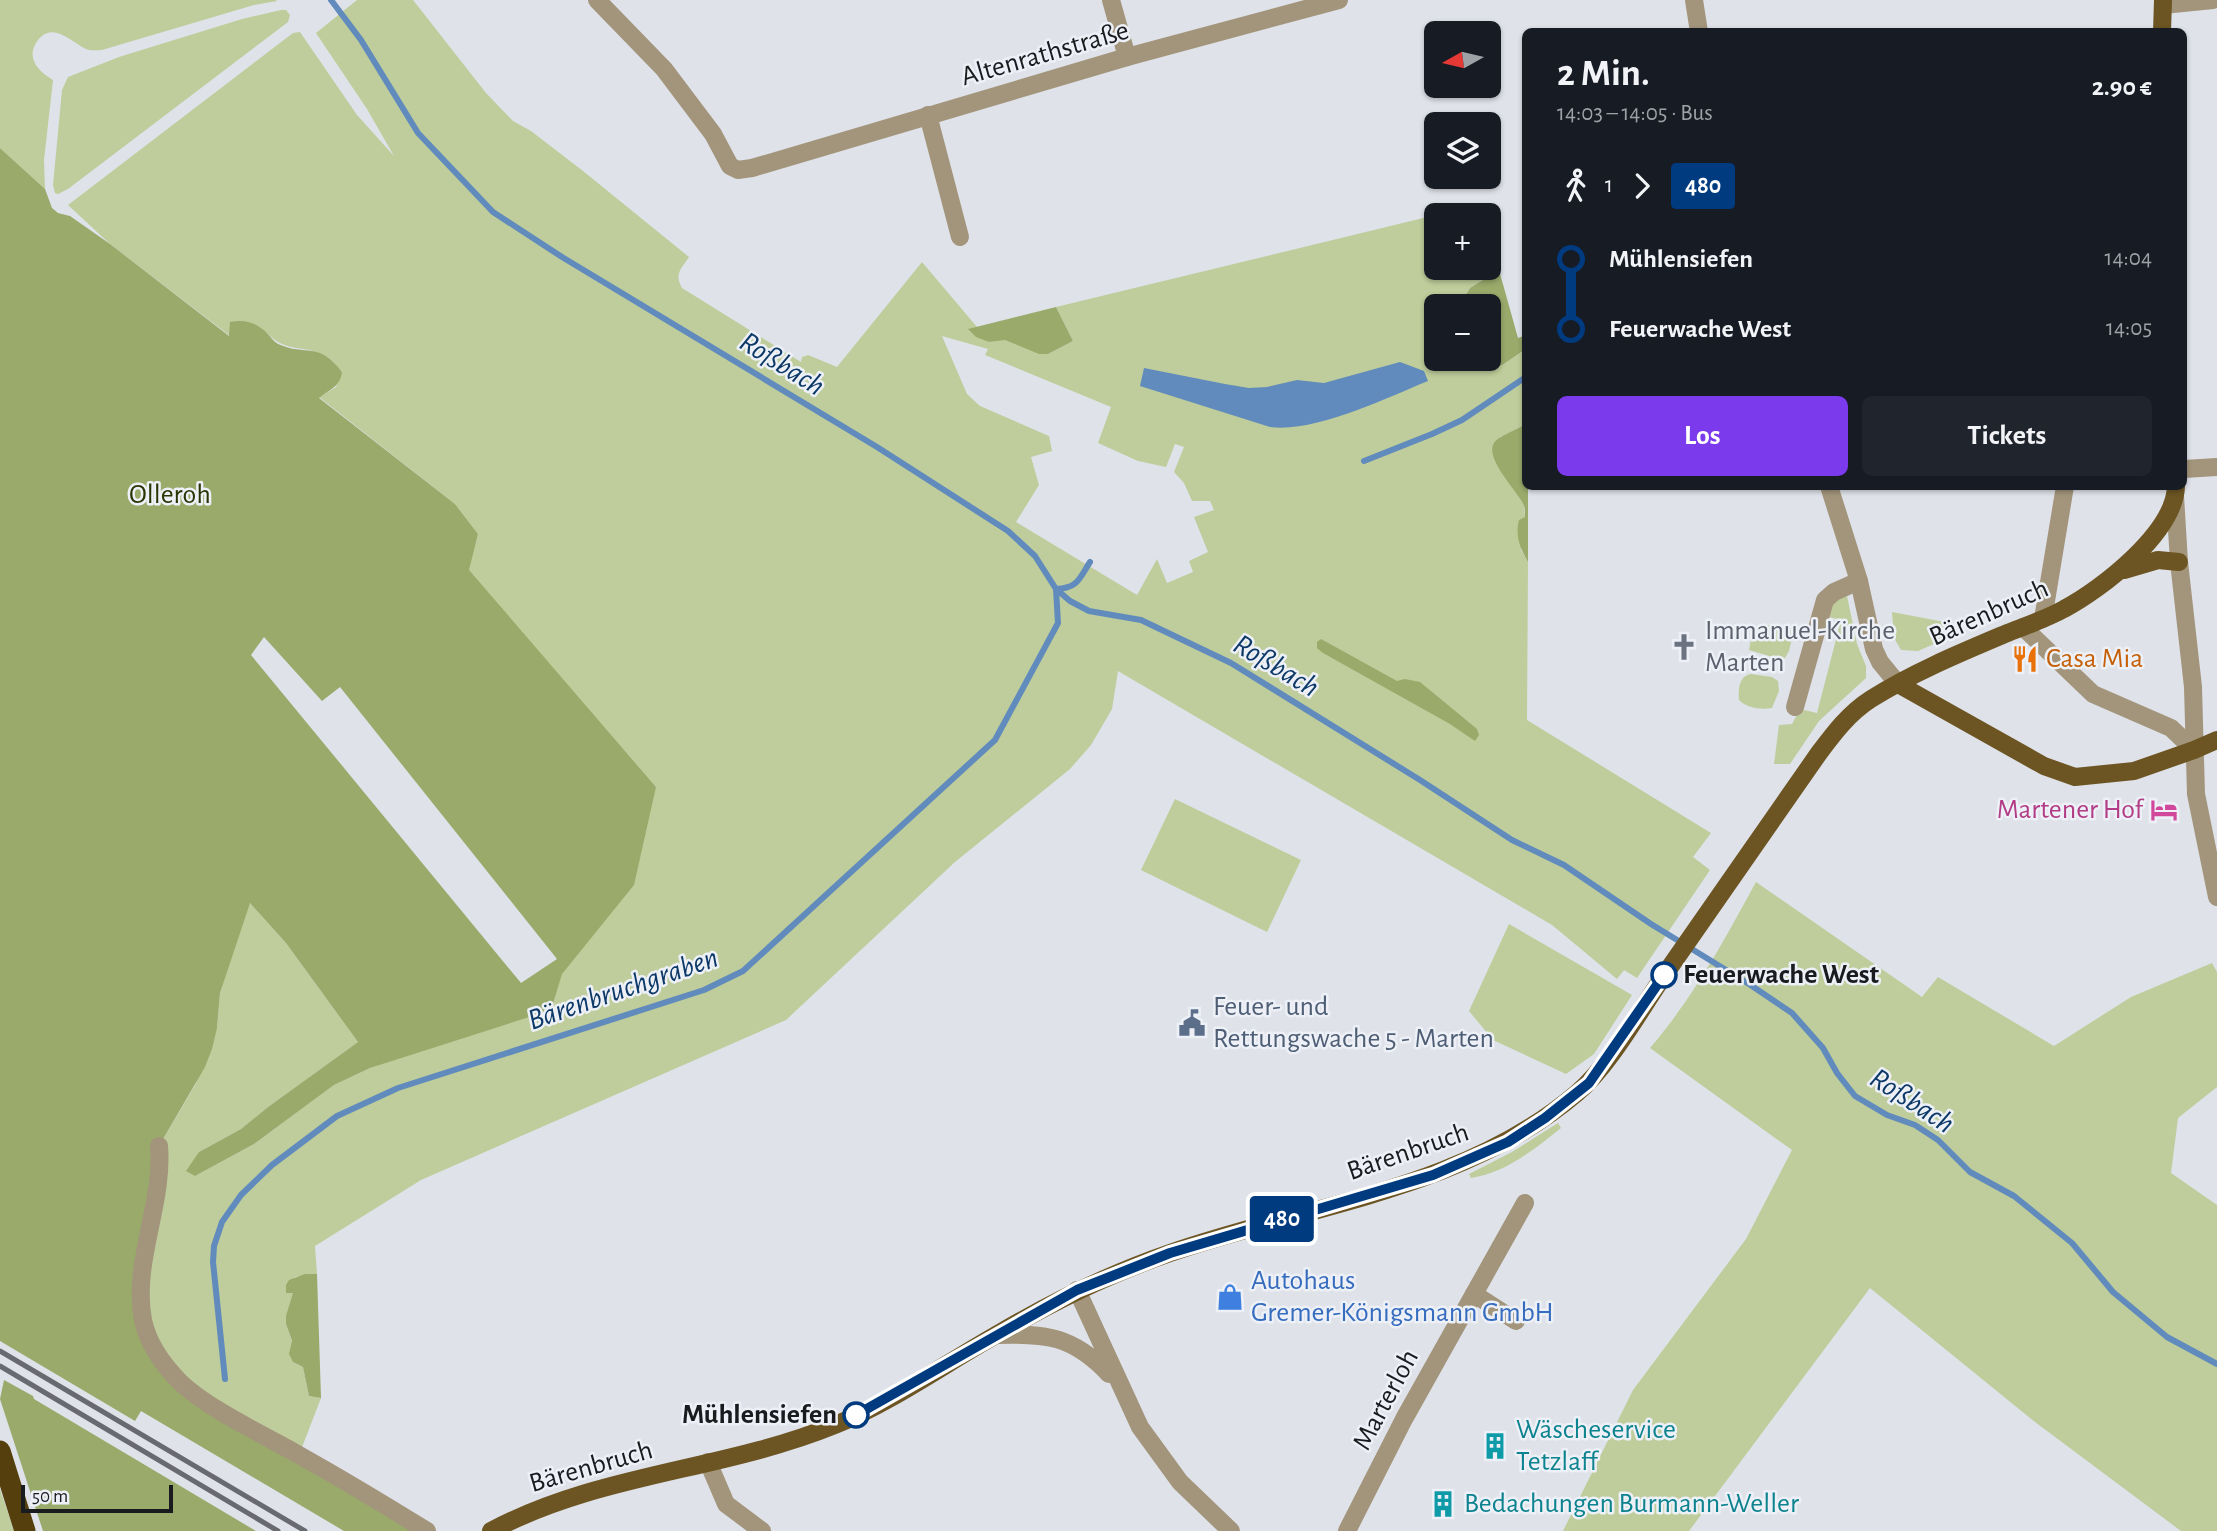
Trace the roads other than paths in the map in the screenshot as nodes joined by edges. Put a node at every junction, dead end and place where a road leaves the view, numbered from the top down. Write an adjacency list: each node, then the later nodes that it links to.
1 (597, 0): 11 (street, Altenrathstraße)
2 (1111, 0): 10 (street)
3 (1339, 0): 6 (street, Altenrathstraße)
4 (1694, 0): 8 (street)
5 (2213, 0): 7 (street)
6 (1320, 3): 10 (street, Altenrathstraße)
7 (2163, 3): 9 (main road)
8 (1698, 28)
9 (2162, 28)
10 (1127, 57): 11 (street, Altenrathstraße)
11 (928, 115): 12 (street)
12 (960, 237)
13 (2217, 467): 14 (street)
14 (2187, 470)
15 (1830, 490): 20 (street)
16 (2063, 490): 21 (street)
17 (2175, 491): 18 (street); 19 (main road, Bärenbruch)
18 (2179, 562): 19 (main road, Bärenbruch); 26 (street)
19 (2118, 573): 21 (main road, Bärenbruch)
20 (1859, 581): 23 (street); 24 (street)
21 (2043, 619): 22 (main road, Bärenbruch)
22 (2023, 626): 23 (main road, Bärenbruch); 26 (street)
23 (1898, 684): 26 (main road); 30 (main road, Bärenbruch)
24 (1796, 706)
25 (2217, 740): 26 (main road)
26 (2194, 750): 27 (street)
27 (2217, 897)
28 (159, 1146): 38 (street)
29 (1525, 1203): 31 (street, Marterloh)
30 (1077, 1290): 33 (main road, Bärenbruch); 34 (street)
31 (1474, 1294): 32 (street); 42 (street, Marterloh)
32 (1516, 1321)
33 (996, 1335): 34 (street); 36 (main road, Bärenbruch)
34 (1118, 1383): 41 (street)
35 (0, 1451): 37 (highway)
36 (708, 1462): 39 (main road, Bärenbruch); 40 (street)
37 (24, 1531)
38 (427, 1531)
39 (491, 1531)
40 (762, 1531)
41 (1231, 1531)
42 (1347, 1531)

